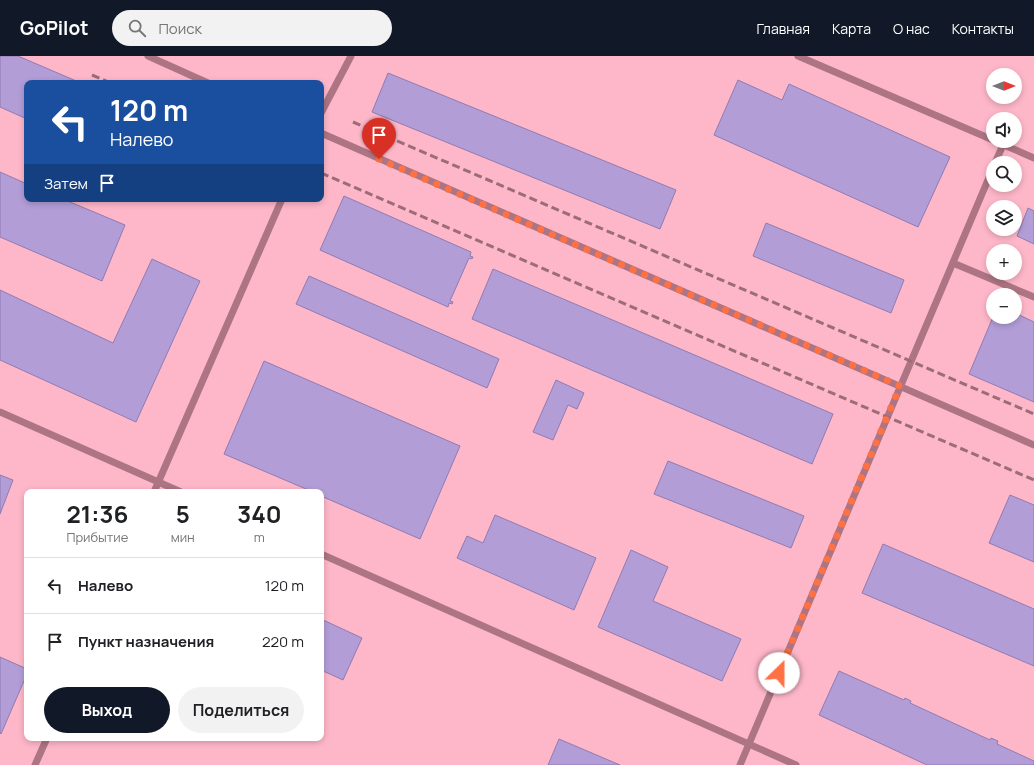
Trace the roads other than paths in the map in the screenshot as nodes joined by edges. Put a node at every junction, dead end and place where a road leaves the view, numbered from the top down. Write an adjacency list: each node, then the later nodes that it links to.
1 (148, 56): 4 (lane)
2 (351, 56): 5 (lane)
3 (798, 56): 7 (lane)
4 (201, 80)
5 (324, 107)
6 (324, 135): 14 (lane)
7 (986, 138)
8 (1012, 148): 9 (lane)
9 (1034, 158)
10 (986, 185): 12 (lane)
11 (281, 202): 17 (lane)
12 (953, 263): 13 (lane); 14 (lane)
13 (1034, 297)
14 (900, 386): 16 (lane); 22 (lane)
15 (0, 412): 17 (lane)
16 (1034, 446)
17 (158, 482): 18 (lane); 19 (lane)
18 (155, 489)
19 (174, 489)
20 (324, 555): 22 (lane)
21 (45, 741): 23 (lane)
22 (749, 744): 24 (lane); 25 (lane)
23 (35, 765)
24 (740, 765)
25 (796, 765)

